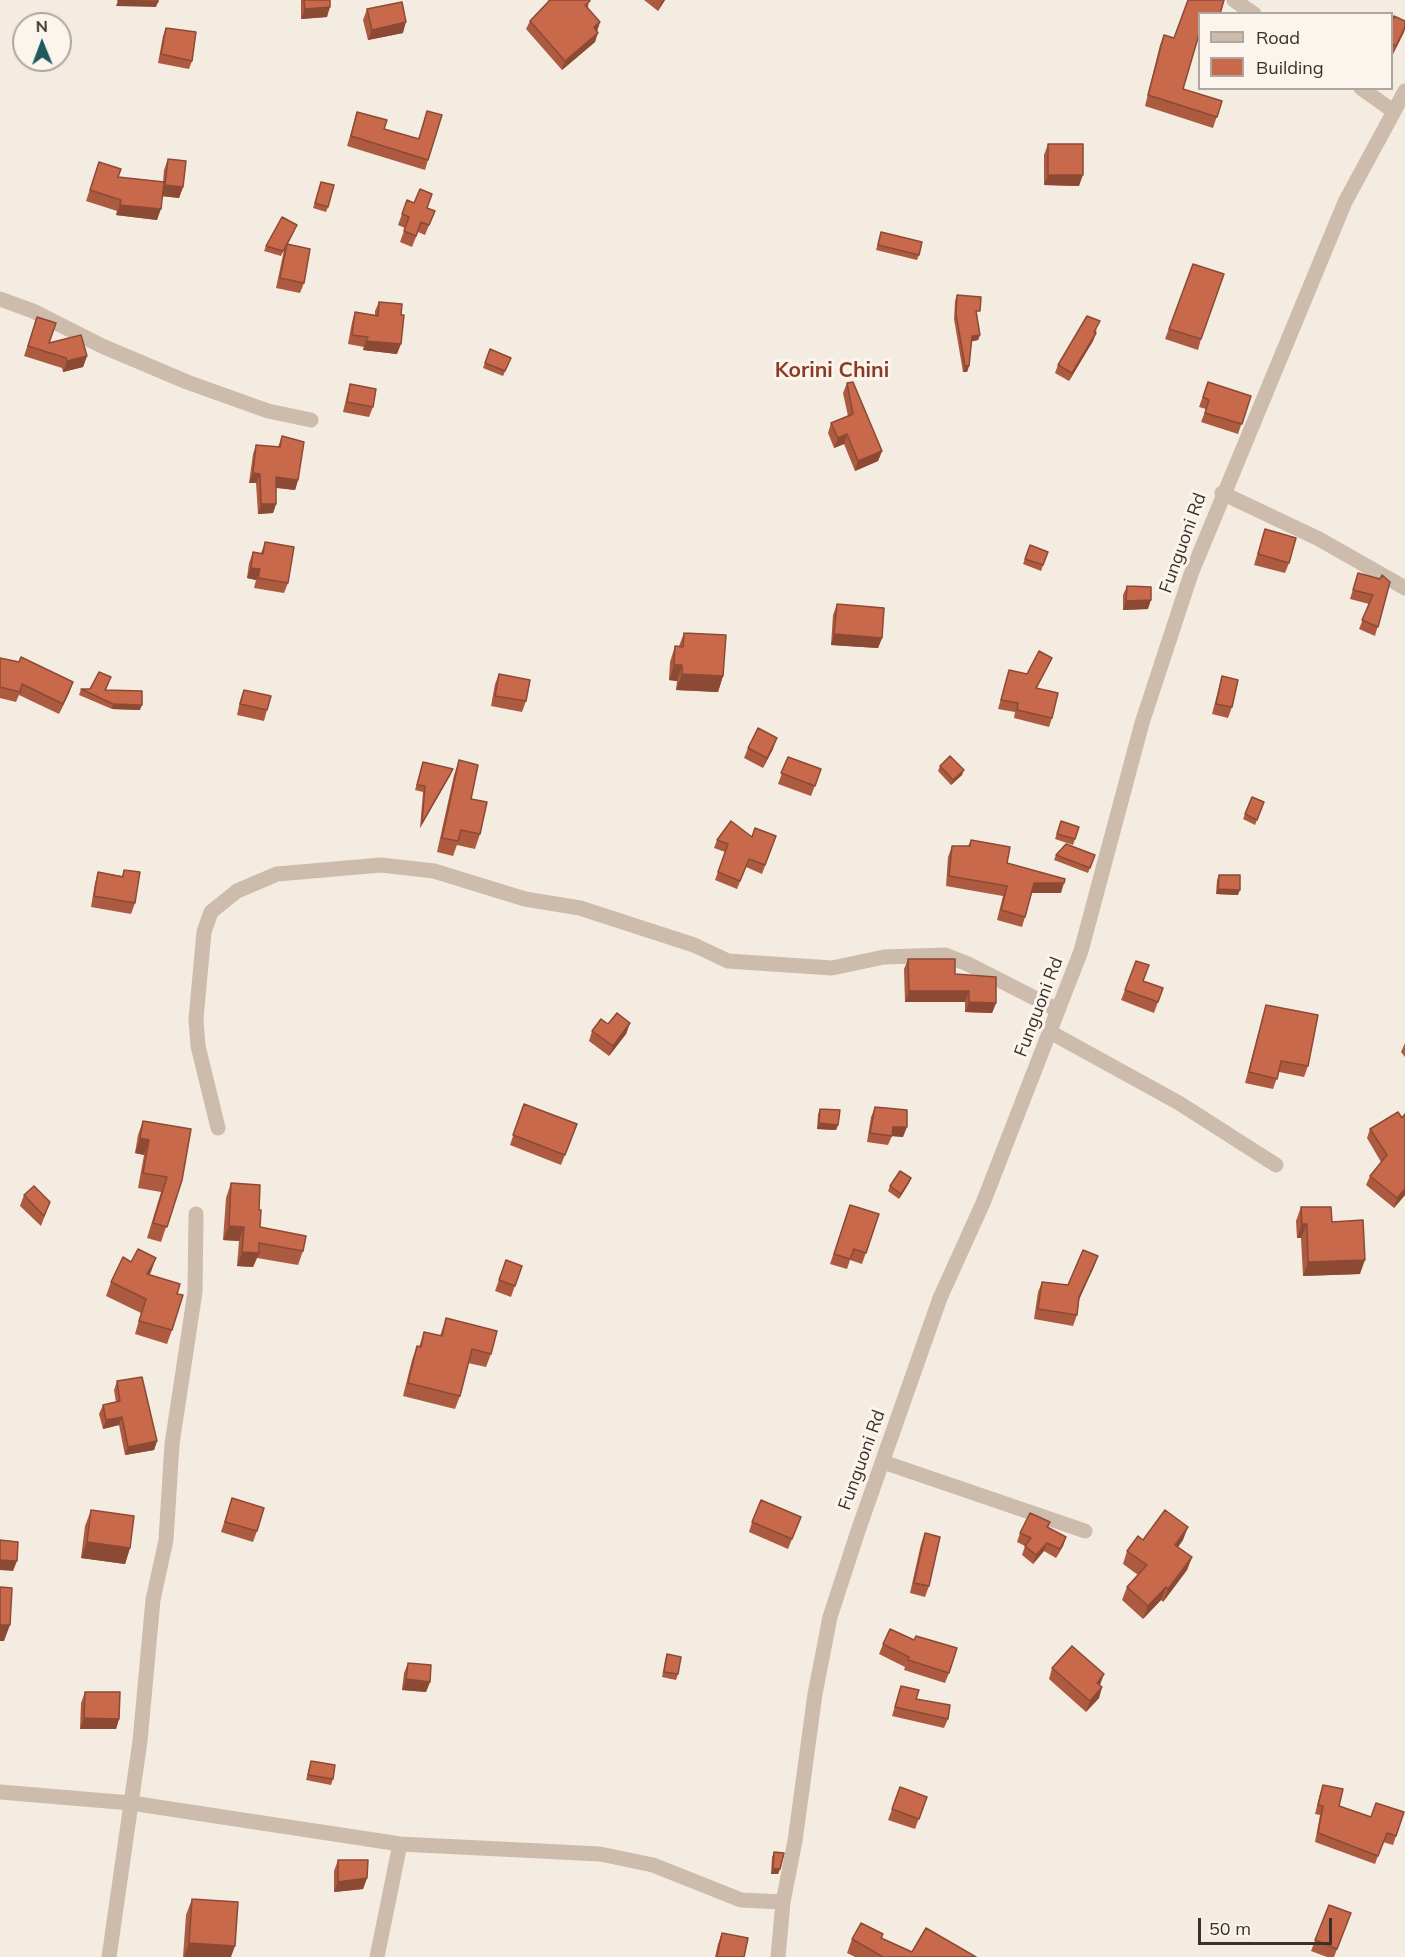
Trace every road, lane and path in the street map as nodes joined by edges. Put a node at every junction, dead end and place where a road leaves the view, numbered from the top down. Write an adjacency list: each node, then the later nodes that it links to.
1 (1234, 0): 2 (street)
2 (1251, 12)
3 (1364, 90): 5 (street)
4 (1405, 91): 5 (street, Funguoni Rd)
5 (1393, 111): 8 (street, Funguoni Rd)
6 (0, 299): 7 (street)
7 (310, 420)
8 (1222, 493): 9 (street); 10 (street, Funguoni Rd)
9 (1405, 588)
10 (1058, 1010): 11 (street, Funguoni Rd); 12 (street)
11 (1050, 1032): 13 (street); 15 (street, Funguoni Rd)
12 (218, 1128)
13 (1276, 1165)
14 (196, 1214): 18 (street)
15 (884, 1462): 16 (street); 20 (street, Funguoni Rd)
16 (1085, 1531)
17 (0, 1792): 18 (street)
18 (131, 1803): 19 (street); 21 (street)
19 (400, 1844): 20 (street); 22 (street)
20 (783, 1902): 23 (street, Funguoni Rd)
21 (109, 1957)
22 (377, 1957)
23 (778, 1957)

